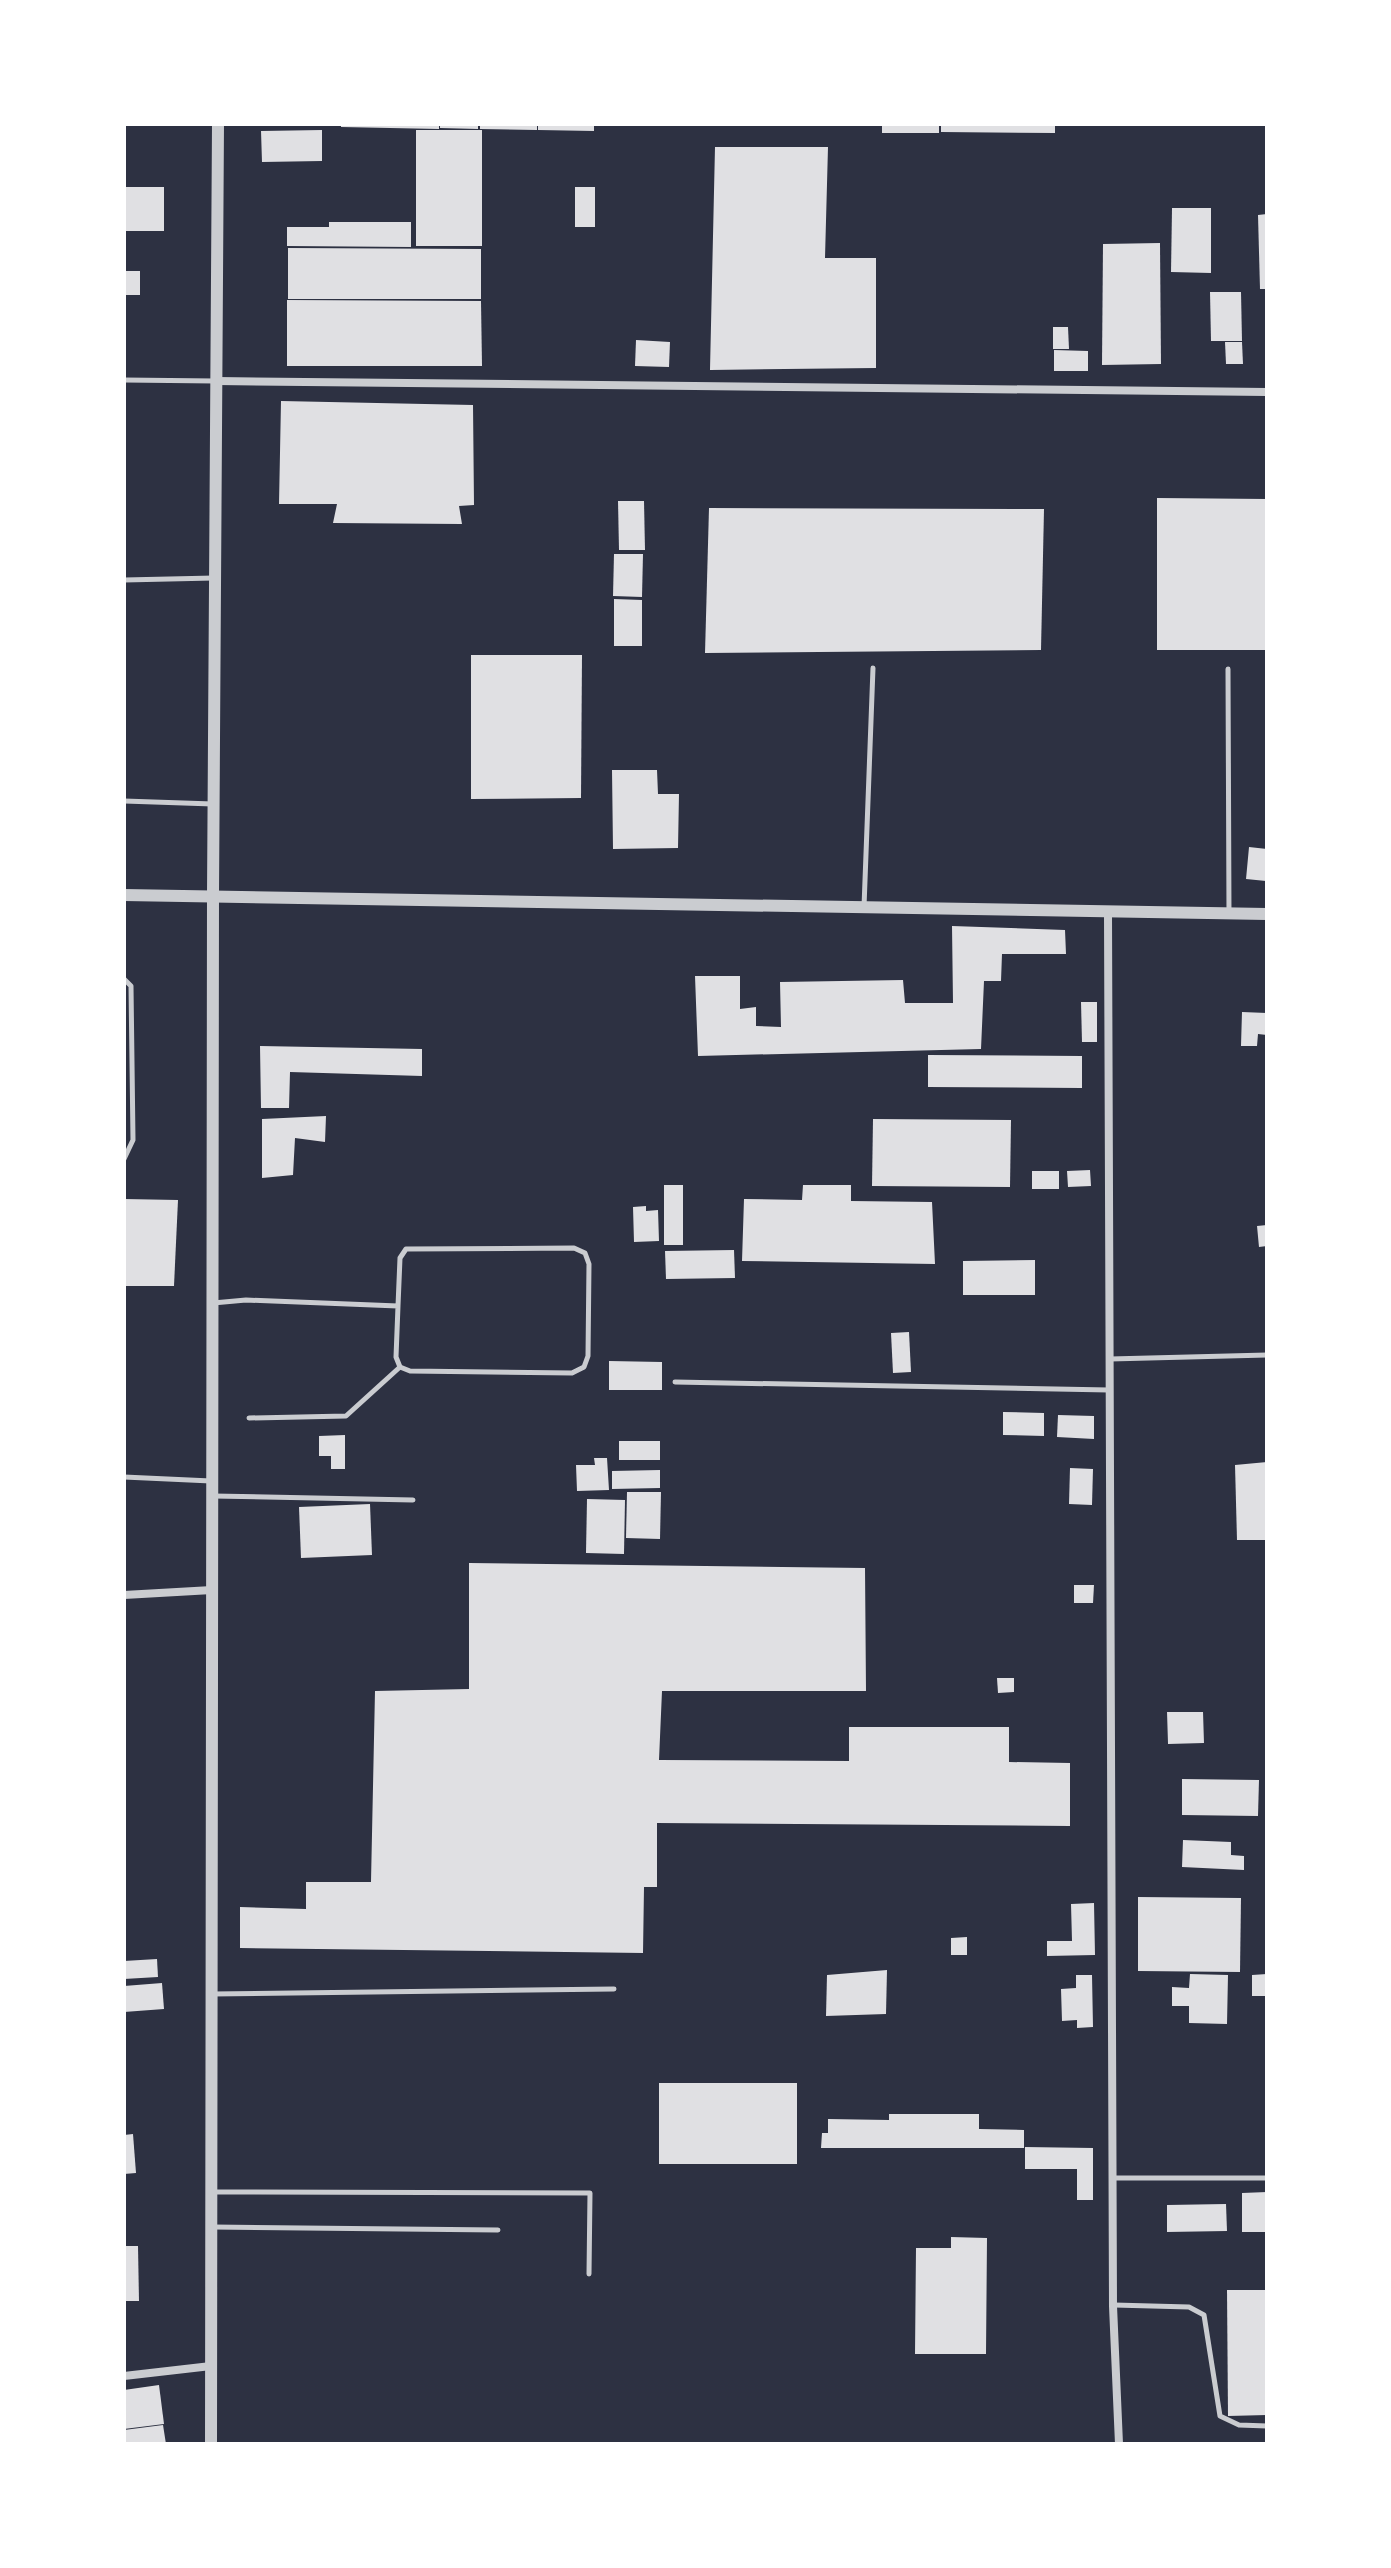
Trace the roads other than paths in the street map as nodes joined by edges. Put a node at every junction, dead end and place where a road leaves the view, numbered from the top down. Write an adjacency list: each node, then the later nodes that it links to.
1 (218, 124): 3 (street)
2 (124, 380): 3 (lane)
3 (217, 381): 4 (street); 5 (street)
4 (1267, 392)
5 (215, 578): 6 (lane); 10 (street)
6 (124, 580)
7 (873, 668): 13 (lane)
8 (1228, 669): 15 (lane)
9 (124, 801): 10 (lane)
10 (214, 804): 11 (street)
11 (213, 894): 12 (street); 13 (street); 19 (street)
12 (124, 895)
13 (864, 908): 14 (street)
14 (1108, 914): 15 (street); 22 (street)
15 (1229, 914): 16 (street)
16 (1267, 914)
17 (124, 979): 18 (lane)
18 (124, 1159)
19 (212, 1303): 20 (lane); 28 (street)
20 (398, 1306): 23 (lane); 23 (lane)
21 (1267, 1355): 22 (lane)
22 (1109, 1359): 25 (street)
23 (400, 1367): 26 (lane)
24 (675, 1382): 25 (lane)
25 (1109, 1390): 35 (street)
26 (249, 1418)
27 (124, 1477): 28 (lane)
28 (212, 1481): 29 (street)
29 (212, 1496): 30 (lane); 31 (street)
30 (413, 1500)
31 (212, 1590): 32 (street); 34 (street)
32 (124, 1595)
33 (614, 1989): 34 (lane)
34 (211, 1994): 37 (street)
35 (1112, 2178): 36 (lane); 41 (street)
36 (1267, 2178)
37 (211, 2192): 38 (street); 40 (lane)
38 (212, 2227): 39 (lane); 42 (street)
39 (498, 2230)
40 (589, 2274)
41 (1113, 2306): 44 (lane); 46 (street)
42 (211, 2366): 43 (street); 45 (street)
43 (124, 2376)
44 (1267, 2426)
45 (211, 2444)
46 (1119, 2444)

